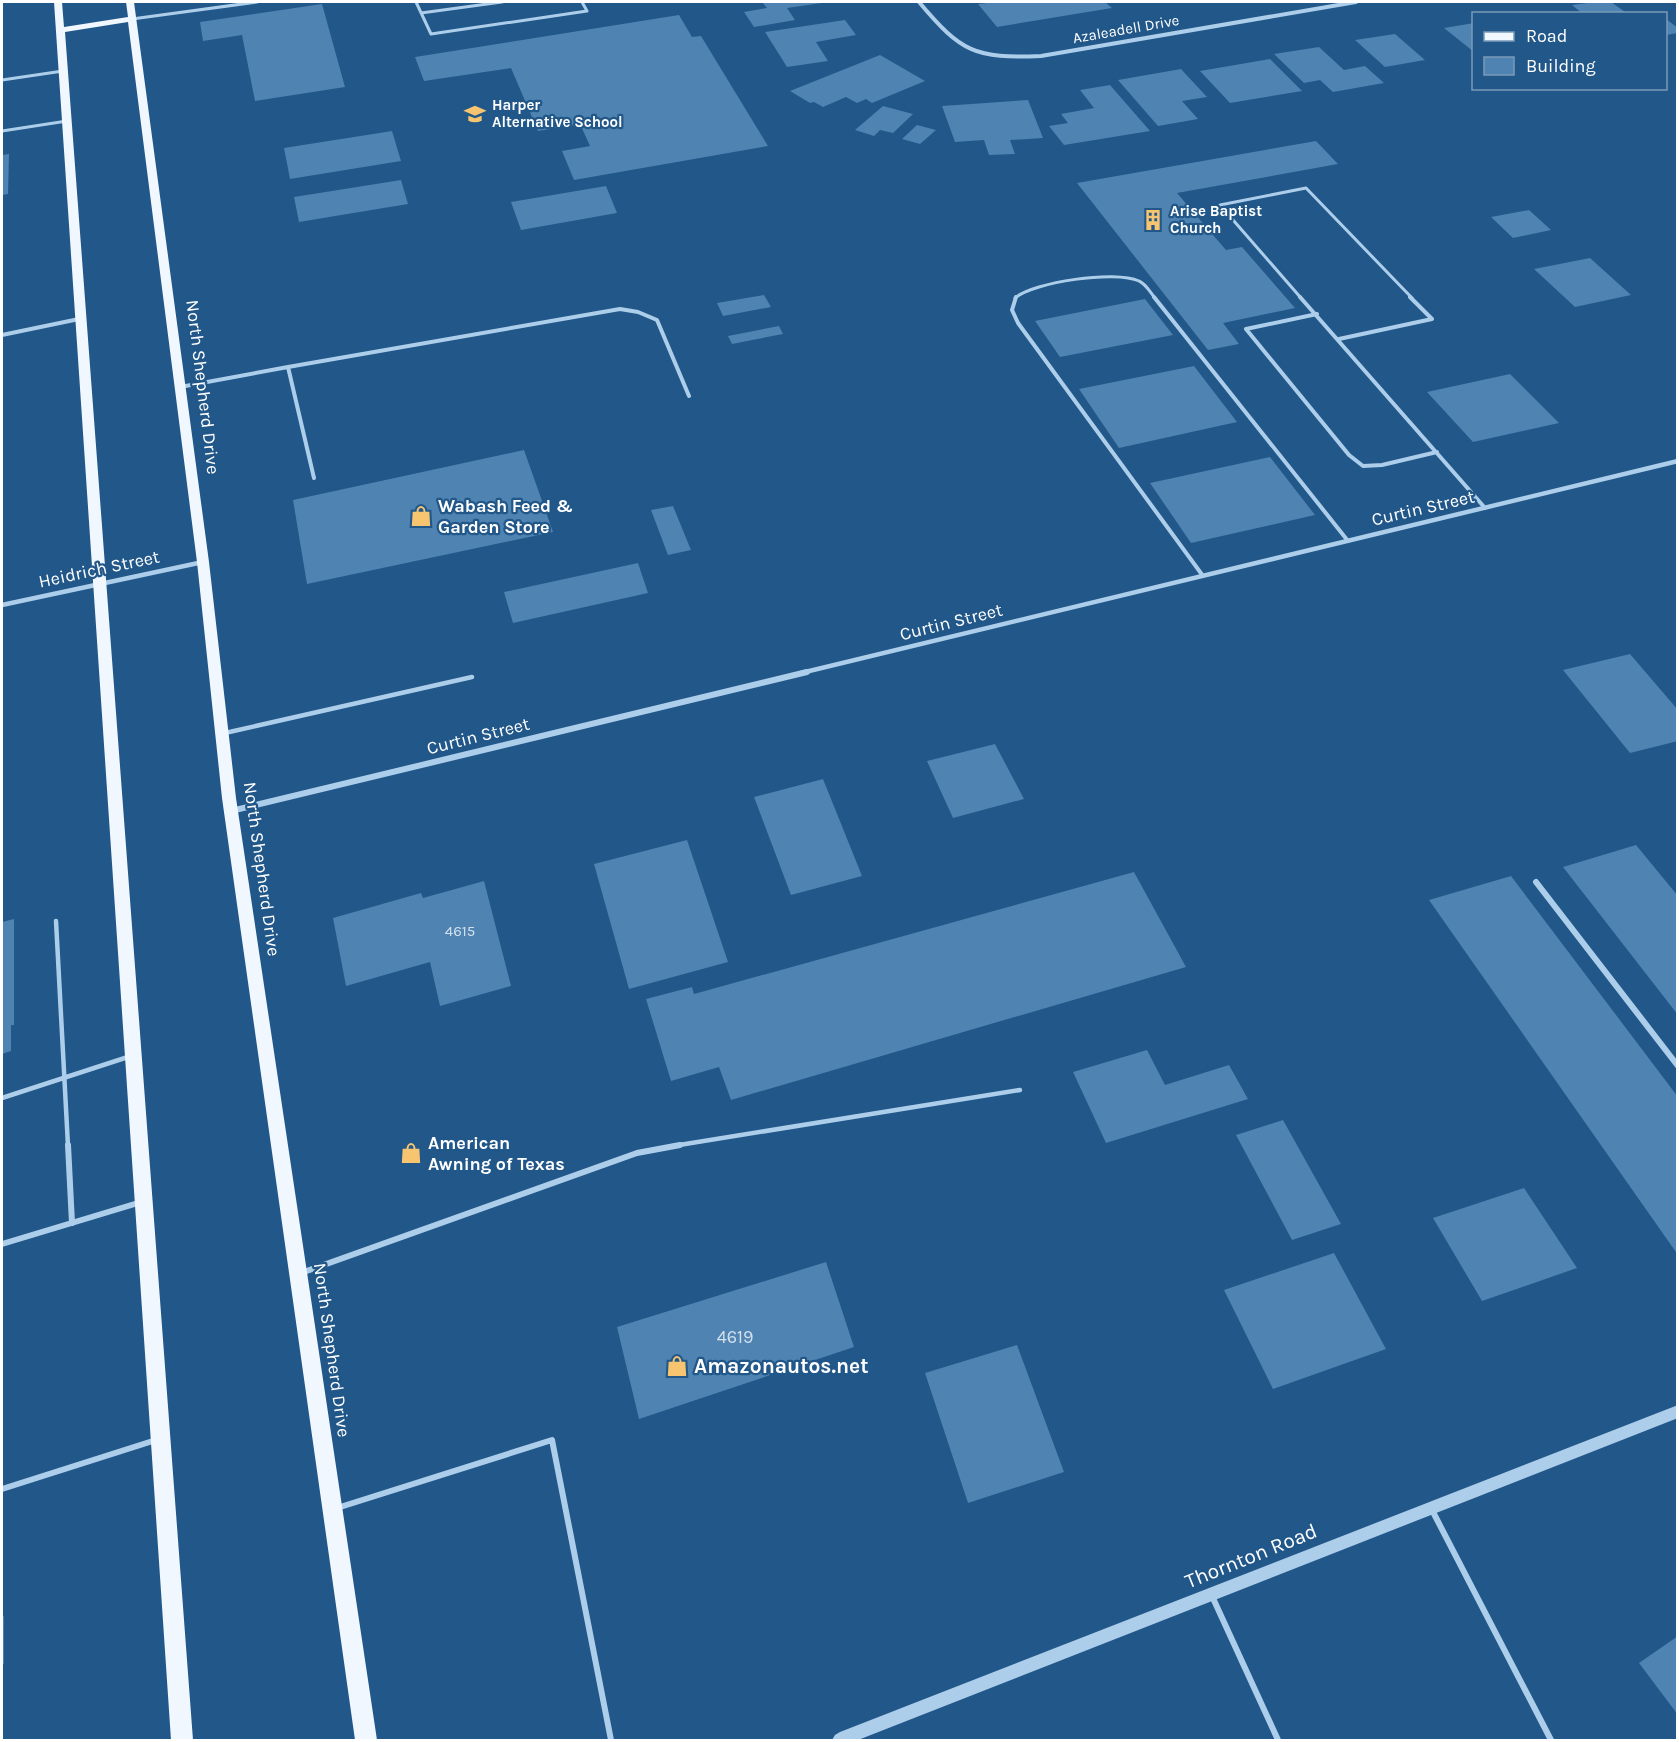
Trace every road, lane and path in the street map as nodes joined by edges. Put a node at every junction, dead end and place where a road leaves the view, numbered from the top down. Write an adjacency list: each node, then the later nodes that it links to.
1 (58, 2): 11 (main road)
2 (130, 2): 10 (main road, North Shepherd Drive)
3 (257, 2): 10 (lane)
4 (416, 2): 9 (lane)
5 (502, 2): 9 (lane)
6 (582, 2): 9 (lane)
7 (919, 2): 8 (street, Azaleadell Drive)
8 (1356, 2)
9 (421, 13)
10 (132, 20): 11 (main road); 21 (main road, North Shepherd Drive)
11 (60, 30): 12 (main road)
12 (63, 71): 13 (lane); 14 (main road)
13 (2, 80)
14 (68, 121): 15 (lane); 17 (main road)
15 (2, 131)
16 (1317, 314): 19 (lane); 19 (lane); 23 (lane)
17 (81, 319): 18 (lane); 30 (main road)
18 (2, 335)
19 (1339, 339): 23 (lane)
20 (288, 367): 21 (lane); 22 (lane); 25 (lane)
21 (180, 387): 28 (main road, North Shepherd Drive)
22 (689, 396)
23 (1437, 452): 26 (lane)
24 (1677, 461): 26 (street, Curtin Street)
25 (314, 478)
26 (1485, 508): 27 (street, Curtin Street)
27 (1348, 541): 29 (street, Curtin Street); 29 (lane)
28 (203, 562): 30 (street, Heidrich Street); 33 (main road, North Shepherd Drive)
29 (1203, 576): 34 (street, Curtin Street)
30 (100, 584): 31 (street, Heidrich Street); 37 (main road)
31 (2, 605)
32 (472, 677): 33 (lane)
33 (222, 734): 34 (main road, North Shepherd Drive)
34 (231, 811): 45 (main road, North Shepherd Drive)
35 (1536, 882): 38 (street)
36 (56, 921): 39 (lane)
37 (134, 1055): 39 (lane); 42 (main road)
38 (1677, 1066)
39 (63, 1077): 41 (lane); 43 (lane)
40 (1020, 1090): 45 (lane)
41 (2, 1098)
42 (144, 1202): 43 (lane); 47 (main road)
43 (72, 1223): 44 (lane)
44 (2, 1244)
45 (298, 1274): 50 (main road, North Shepherd Drive)
46 (1677, 1411): 49 (street, Thornton Road)
47 (161, 1439): 48 (lane); 52 (main road)
48 (2, 1489)
49 (1430, 1508): 51 (street, Thornton Road); 57 (lane)
50 (333, 1509): 53 (main road, North Shepherd Drive); 54 (lane)
51 (1211, 1594): 55 (street, Thornton Road); 56 (lane)
52 (182, 1740)
53 (366, 1740)
54 (612, 1740)
55 (840, 1740)
56 (1278, 1740)
57 (1551, 1740)

